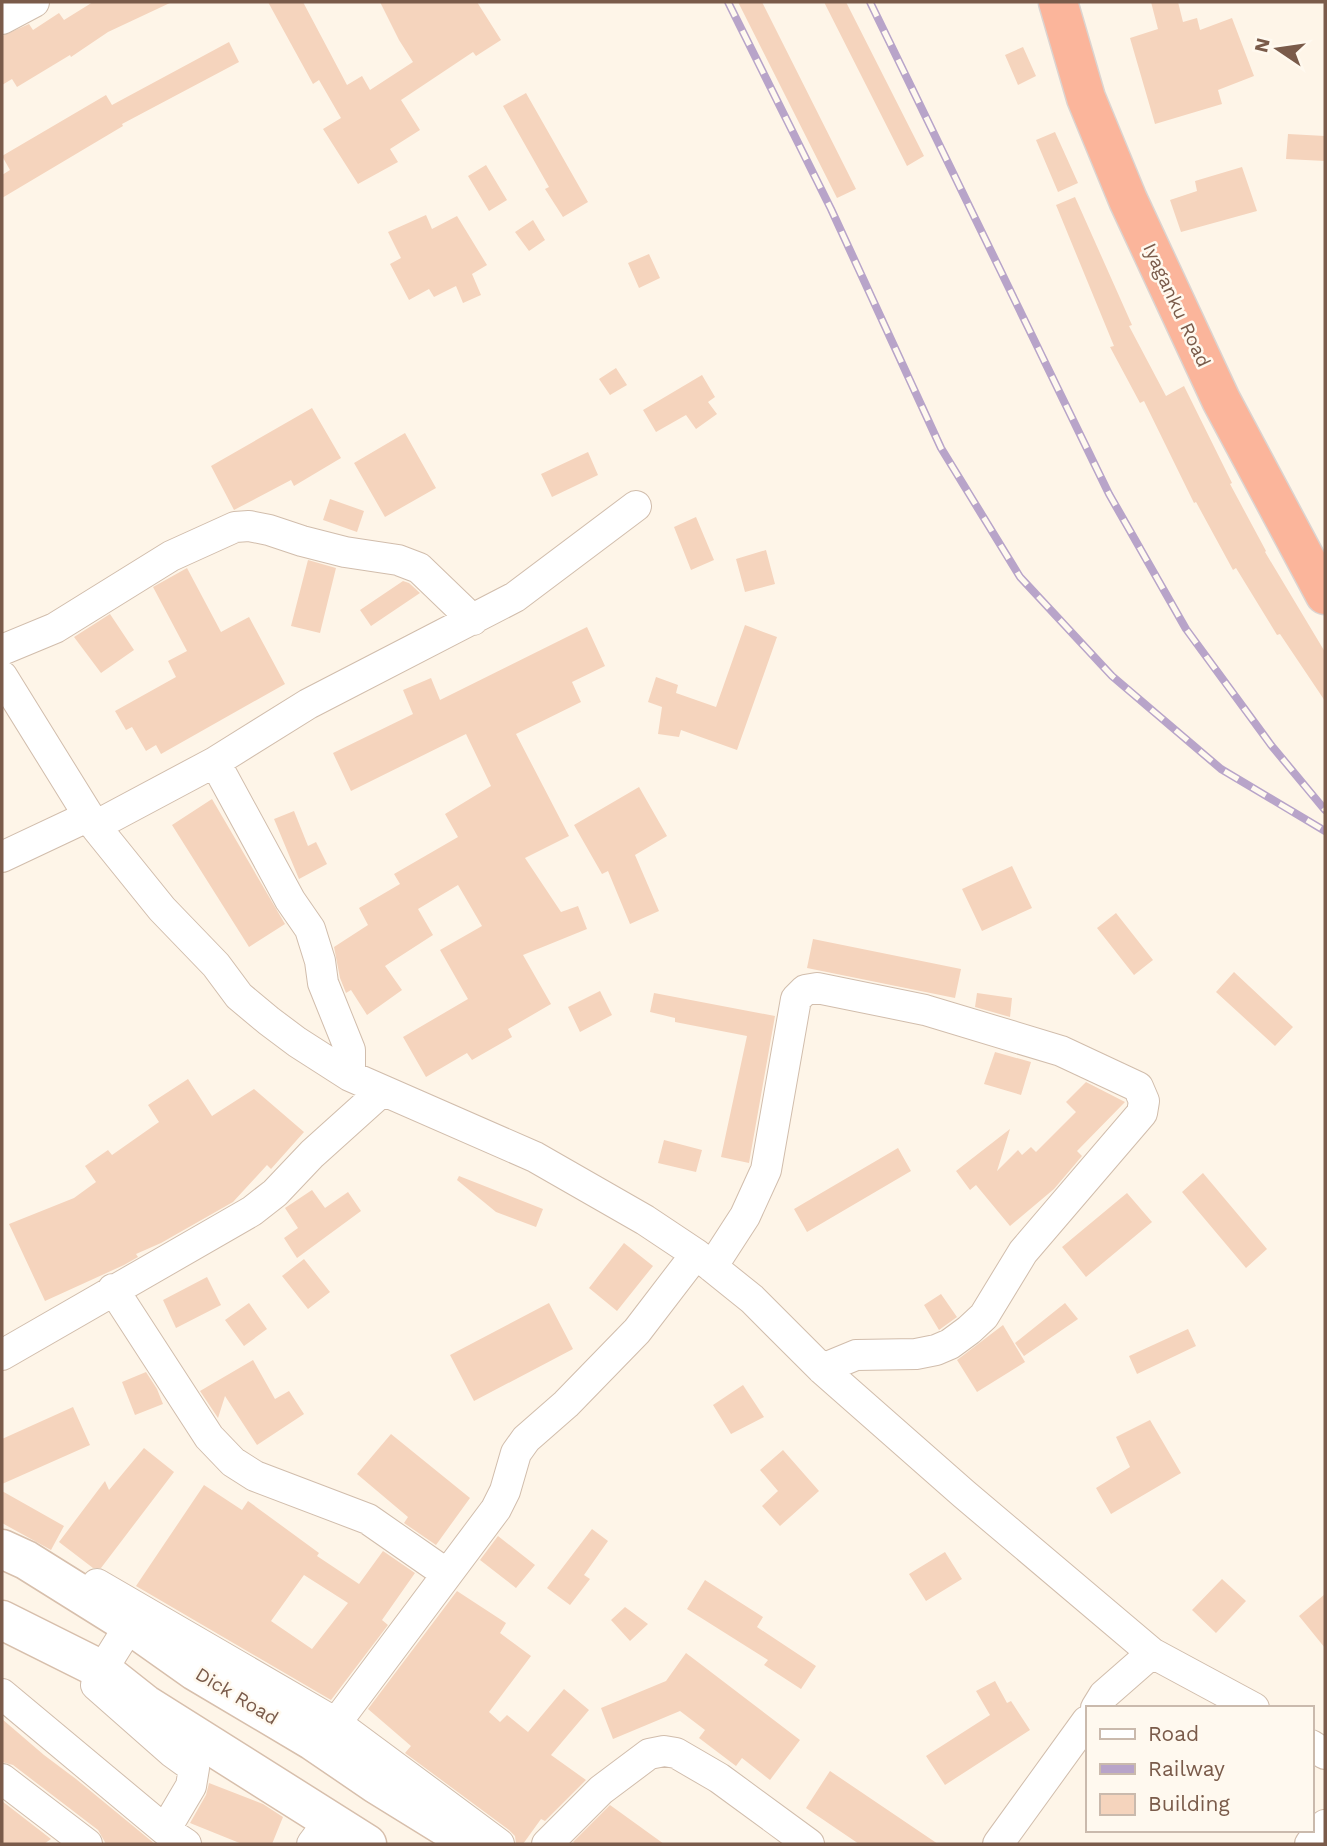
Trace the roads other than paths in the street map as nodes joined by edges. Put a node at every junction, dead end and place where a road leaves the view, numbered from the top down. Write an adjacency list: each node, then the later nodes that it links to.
1 (34, 2): 3 (street)
2 (1059, 2): 5 (highway, Iyaganku Road)
3 (2, 19)
4 (636, 506): 6 (street)
5 (1325, 594)
6 (473, 620): 7 (street); 9 (street)
7 (2, 650)
8 (2, 676): 10 (street)
9 (215, 762): 10 (street); 12 (street)
10 (92, 821): 11 (street); 12 (street)
11 (2, 857)
12 (350, 1076): 13 (street)
13 (382, 1090): 14 (street); 15 (street)
14 (704, 1261): 17 (street); 17 (street); 20 (street)
15 (113, 1289): 16 (street); 20 (street)
16 (2, 1355)
17 (822, 1369): 23 (street)
18 (2, 1533): 29 (street)
19 (2, 1549): 22 (main road, Dick Road)
20 (447, 1574): 29 (street)
21 (2, 1620): 24 (main road)
22 (130, 1625): 24 (street); 36 (main road, Dick Road)
23 (1152, 1653): 26 (street); 27 (street)
24 (102, 1670): 32 (main road); 33 (street)
25 (2, 1694): 33 (street)
26 (1097, 1706)
27 (1250, 1706)
28 (1086, 1722): 40 (street)
29 (336, 1723): 37 (street)
30 (2, 1779): 34 (street)
31 (1325, 1825): 41 (street)
32 (321, 1832): 35 (main road)
33 (175, 1837)
34 (87, 1844)
35 (366, 1844)
36 (473, 1844)
37 (499, 1844)
38 (547, 1844): 39 (street)
39 (809, 1844)
40 (998, 1844)
41 (1310, 1844)

